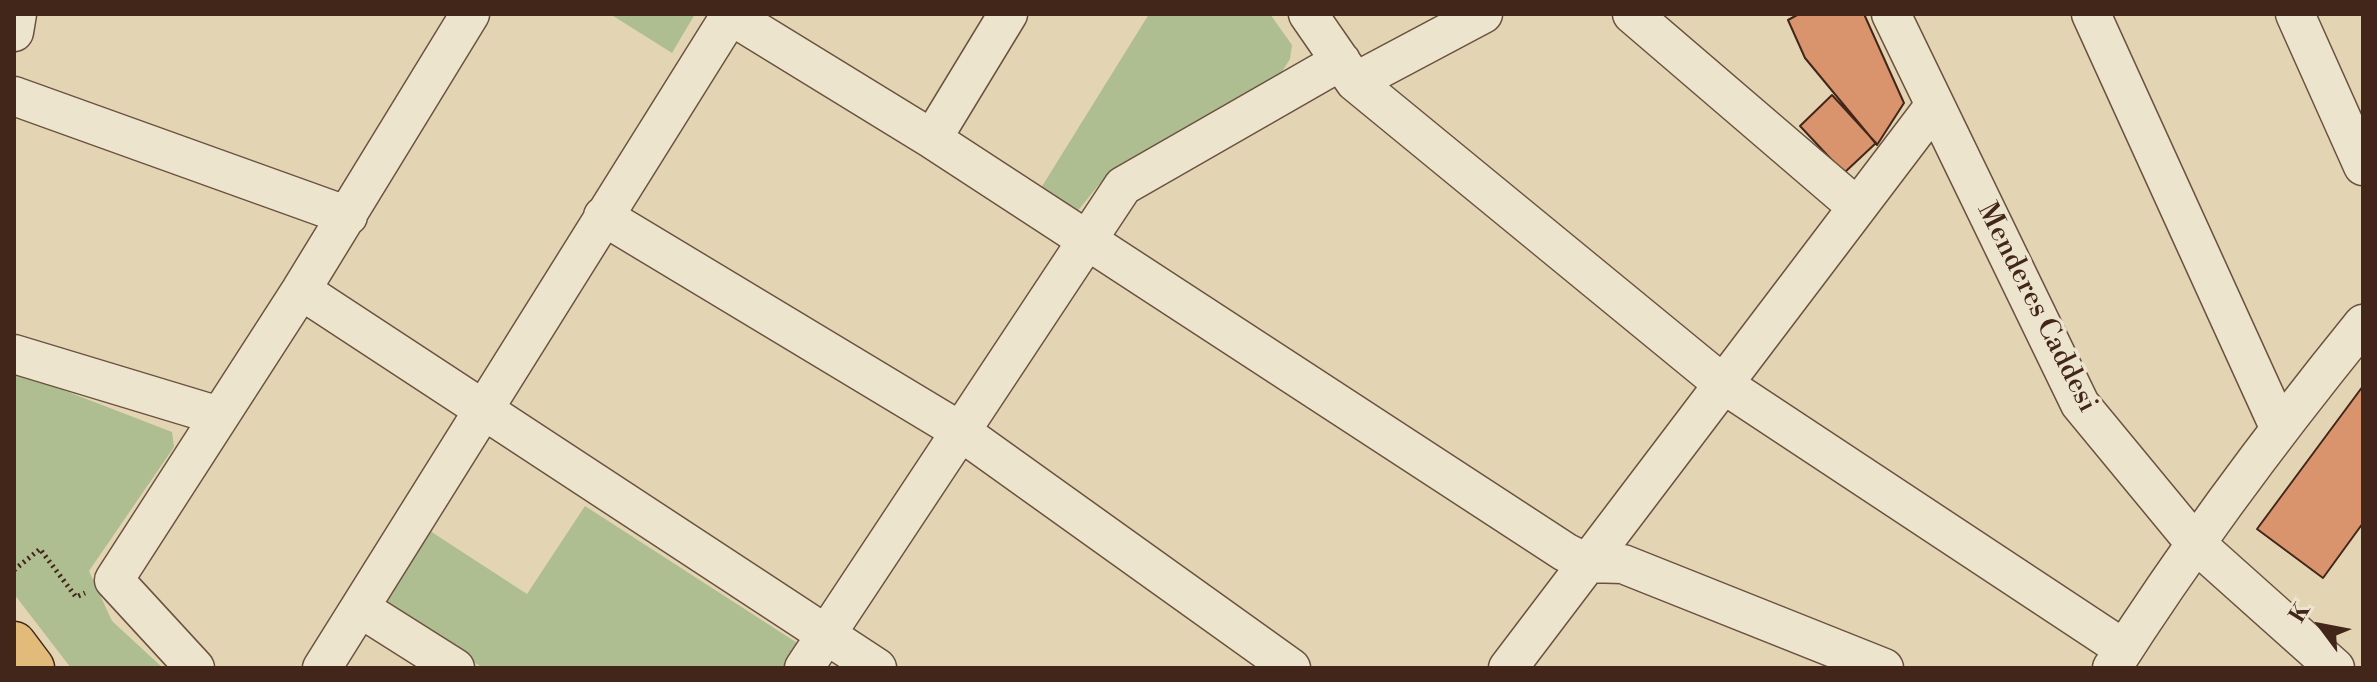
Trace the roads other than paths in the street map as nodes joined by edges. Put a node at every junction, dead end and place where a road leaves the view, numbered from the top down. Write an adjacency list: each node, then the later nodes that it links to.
1 (17, 14): 11 (street)
2 (1008, 14): 15 (street)
3 (1308, 14): 12 (street)
4 (1483, 14): 12 (street)
5 (1632, 14): 17 (street)
6 (1891, 14): 14 (street, Menderes Caddesi)
7 (2091, 14): 27 (street)
8 (2295, 14): 16 (street)
9 (466, 15): 18 (street)
10 (730, 15): 15 (street); 19 (street)
11 (14, 32)
12 (1348, 71): 20 (street); 24 (street)
13 (14, 96): 18 (street)
14 (1935, 105): 17 (street); 29 (street, Menderes Caddesi)
15 (932, 139): 20 (street)
16 (2363, 166)
17 (1857, 207): 24 (street)
18 (348, 216): 21 (street)
19 (603, 216): 25 (street); 28 (street)
20 (1087, 240): 28 (street); 30 (street)
21 (301, 290): 25 (street); 26 (street)
22 (2363, 324): 27 (street)
23 (14, 354): 26 (street)
24 (1723, 384): 30 (street); 34 (street)
25 (482, 409): 31 (street); 32 (street)
26 (219, 416): 36 (street)
27 (2279, 427): 29 (street)
28 (960, 431): 32 (street); 41 (street)
29 (2194, 542): 34 (street); 44 (street, Menderes Caddesi)
30 (1596, 553): 42 (street); 43 (street)
31 (360, 608): 37 (street); 38 (street)
32 (825, 635): 39 (street); 40 (street)
33 (14, 644): 35 (highway)
34 (2118, 658)
35 (32, 668)
36 (195, 668)
37 (322, 668)
38 (455, 668)
39 (804, 668)
40 (877, 668)
41 (1291, 668)
42 (1508, 668)
43 (1884, 668)
44 (2335, 668)

